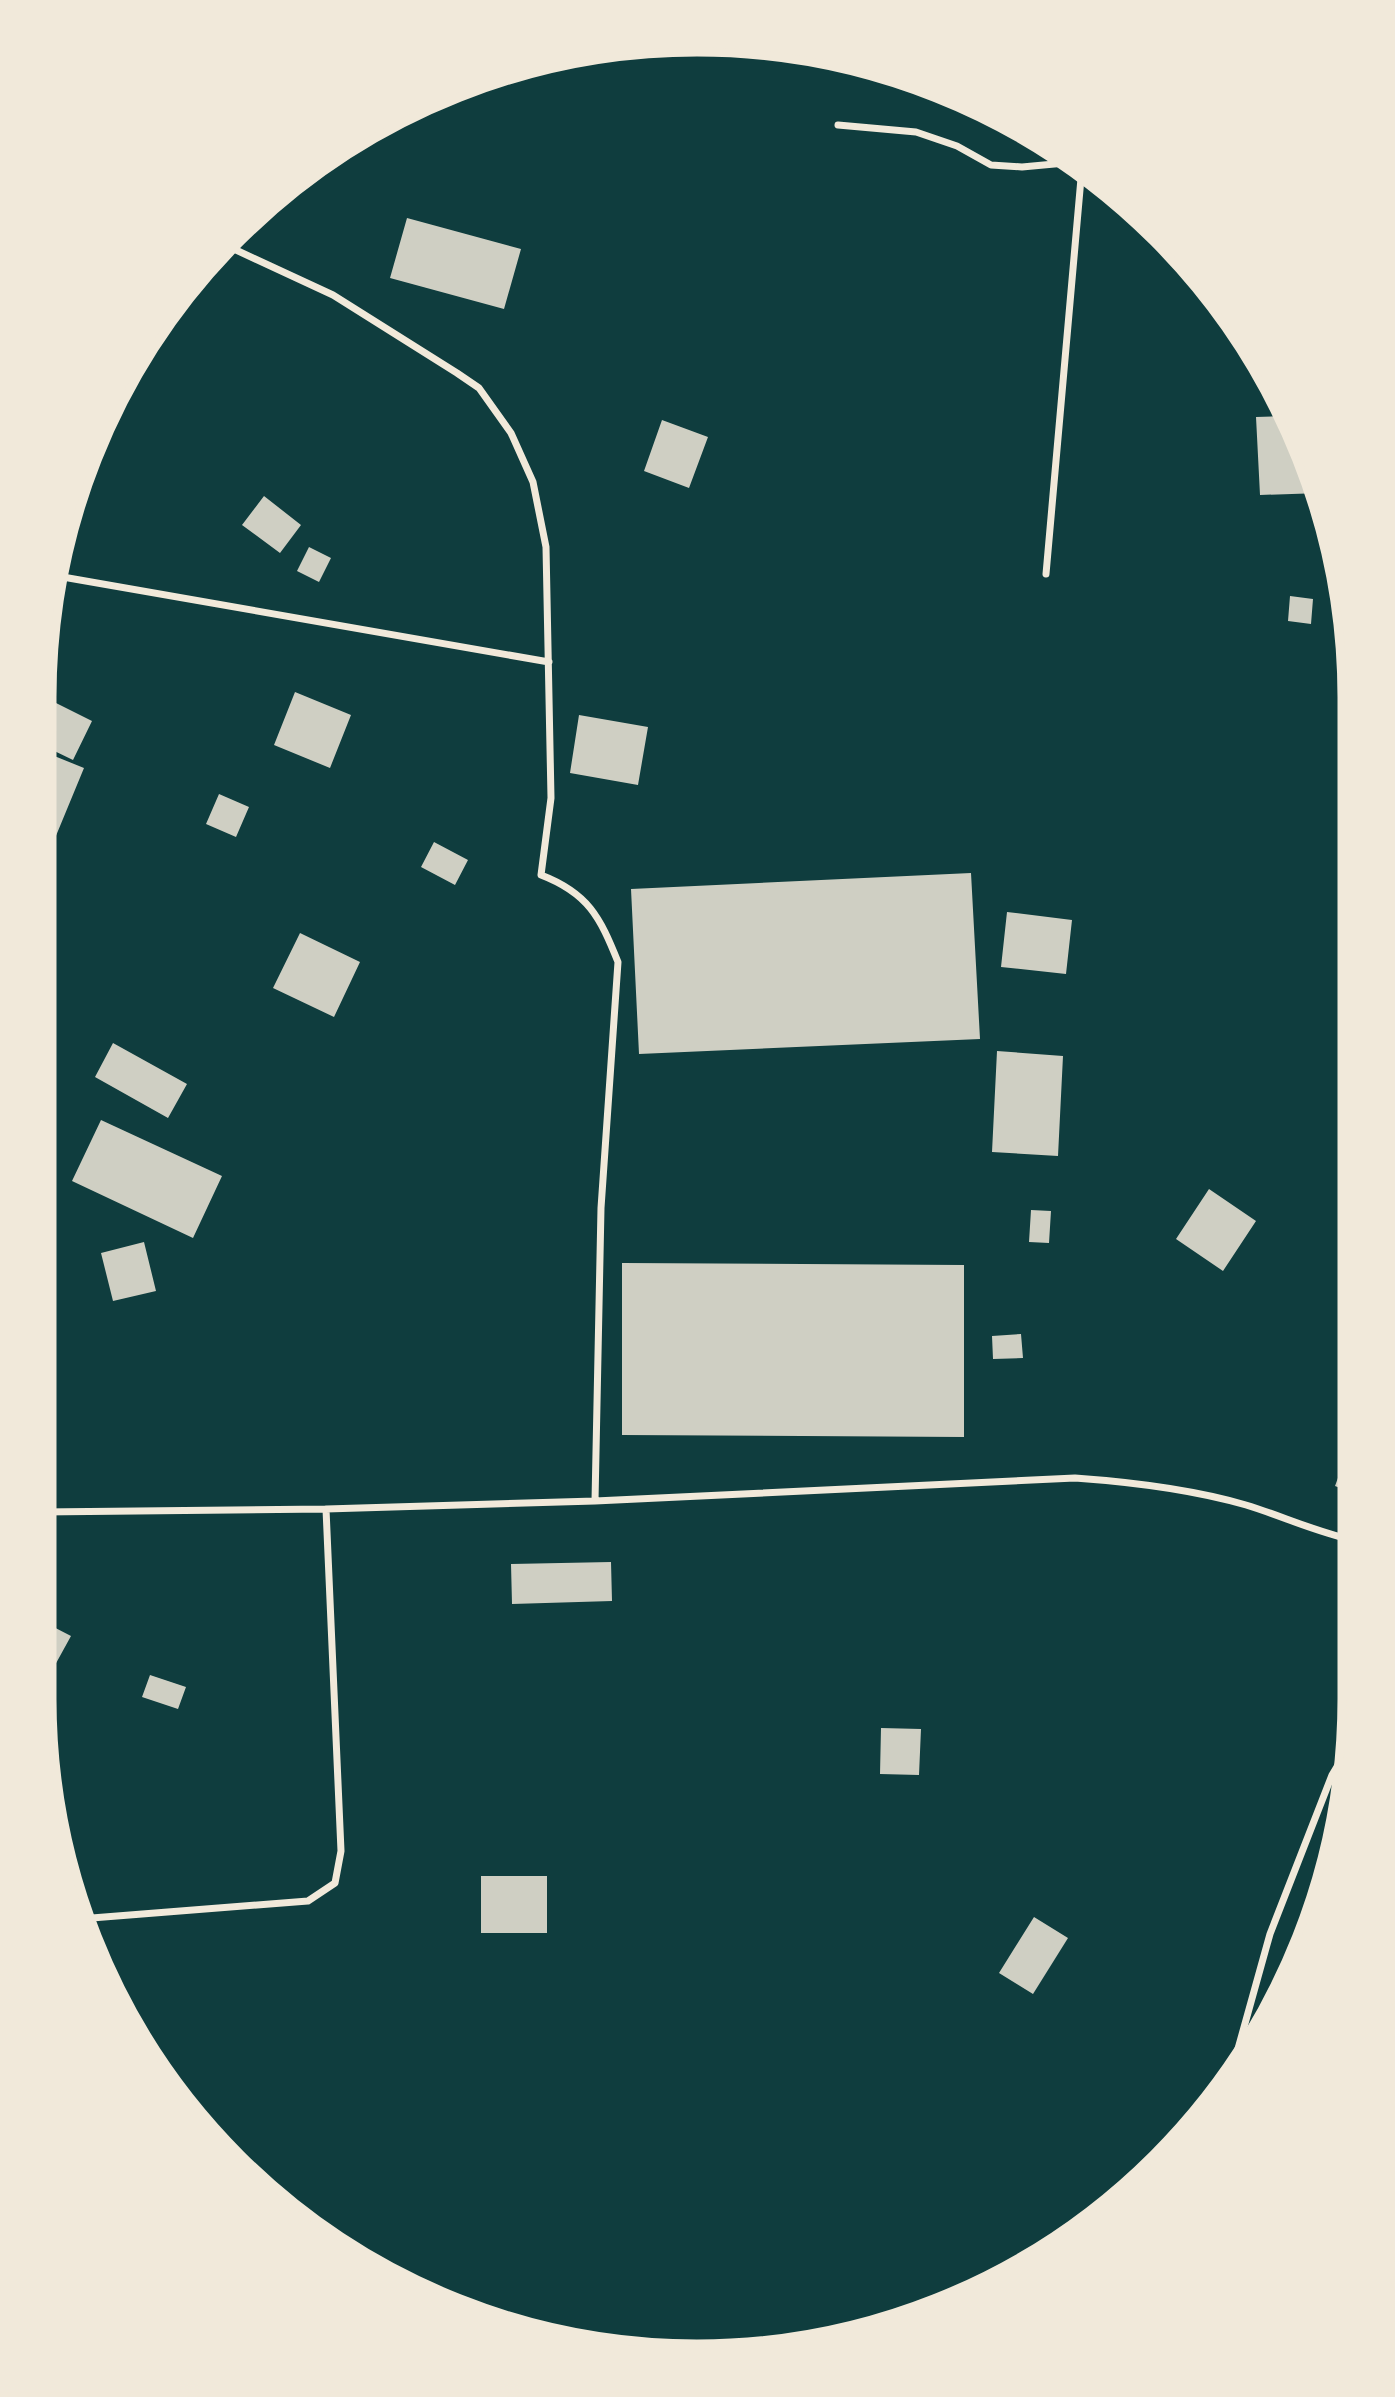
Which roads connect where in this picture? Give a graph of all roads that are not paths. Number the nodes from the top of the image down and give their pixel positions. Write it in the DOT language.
graph roads {
  1 [pos="838,125"];
  2 [pos="1059,164"];
  3 [pos="1081,179"];
  4 [pos="234,249"];
  5 [pos="1046,574"];
  6 [pos="64,577"];
  7 [pos="549,662"];
  8 [pos="595,1501"];
  9 [pos="326,1509"];
  10 [pos="52,1512"];
  11 [pos="1342,1538"];
  12 [pos="1339,1763"];
  13 [pos="91,1918"];
  14 [pos="1235,2056"];
  1 -- 2 [label="street"];
  3 -- 5 [label="street"];
  4 -- 7 [label="street"];
  6 -- 7 [label="street"];
  7 -- 8 [label="street"];
  8 -- 9 [label="street"];
  8 -- 11 [label="street"];
  9 -- 10 [label="street"];
  9 -- 13 [label="street"];
  12 -- 14 [label="street"];
}
